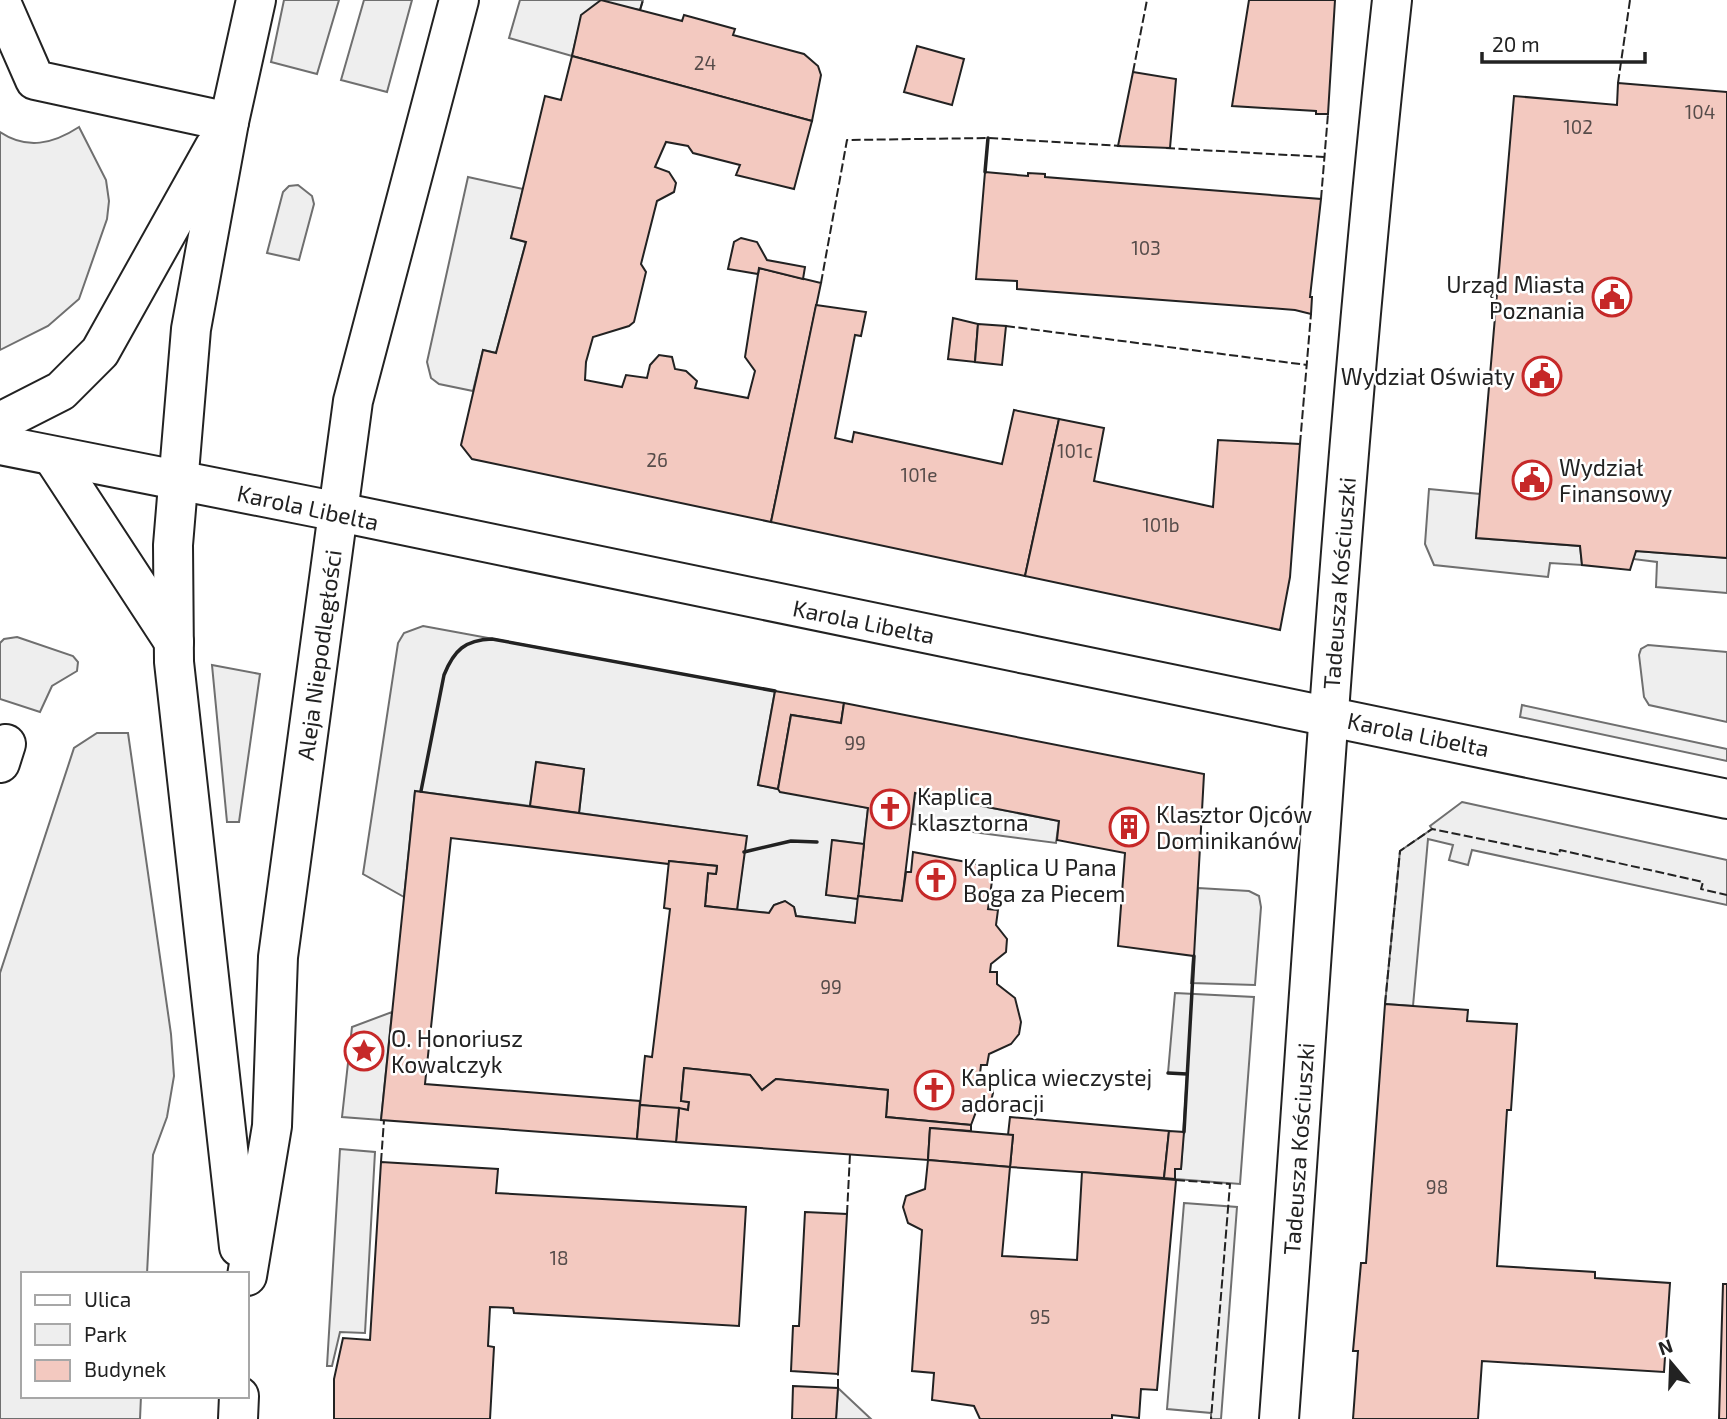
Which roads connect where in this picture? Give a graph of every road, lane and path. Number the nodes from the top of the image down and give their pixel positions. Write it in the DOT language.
graph roads {
  1 [pos="0,0"];
  2 [pos="256,0"];
  3 [pos="459,0"];
  4 [pos="1392,0"];
  5 [pos="229,122"];
  6 [pos="0,422"];
  7 [pos="0,444"];
  8 [pos="53,457"];
  9 [pos="176,480"];
  10 [pos="339,512"];
  11 [pos="174,642"];
  12 [pos="1330,715"];
  13 [pos="1727,799"];
  14 [pos="242,1272"];
  15 [pos="248,1272"];
  16 [pos="239,1398"];
  17 [pos="238,1419"];
  18 [pos="1279,1419"];
  1 -- 5 [label="street"];
  2 -- 5 [label="street"];
  3 -- 10 [label="street, Aleja Niepodległości"];
  4 -- 12 [label="street, Tadeusza Kościuszki"];
  5 -- 6 [label="street"];
  5 -- 9 [label="street"];
  7 -- 8 [label="street, Karola Libelta"];
  8 -- 9 [label="street, Karola Libelta"];
  8 -- 11 [label="street"];
  9 -- 10 [label="street, Karola Libelta"];
  9 -- 11 [label="street"];
  10 -- 12 [label="street, Karola Libelta"];
  10 -- 15 [label="street, Aleja Niepodległości"];
  11 -- 14 [label="street"];
  12 -- 13 [label="street, Karola Libelta"];
  12 -- 18 [label="street, Tadeusza Kościuszki"];
  16 -- 17 [label="street"];
}
